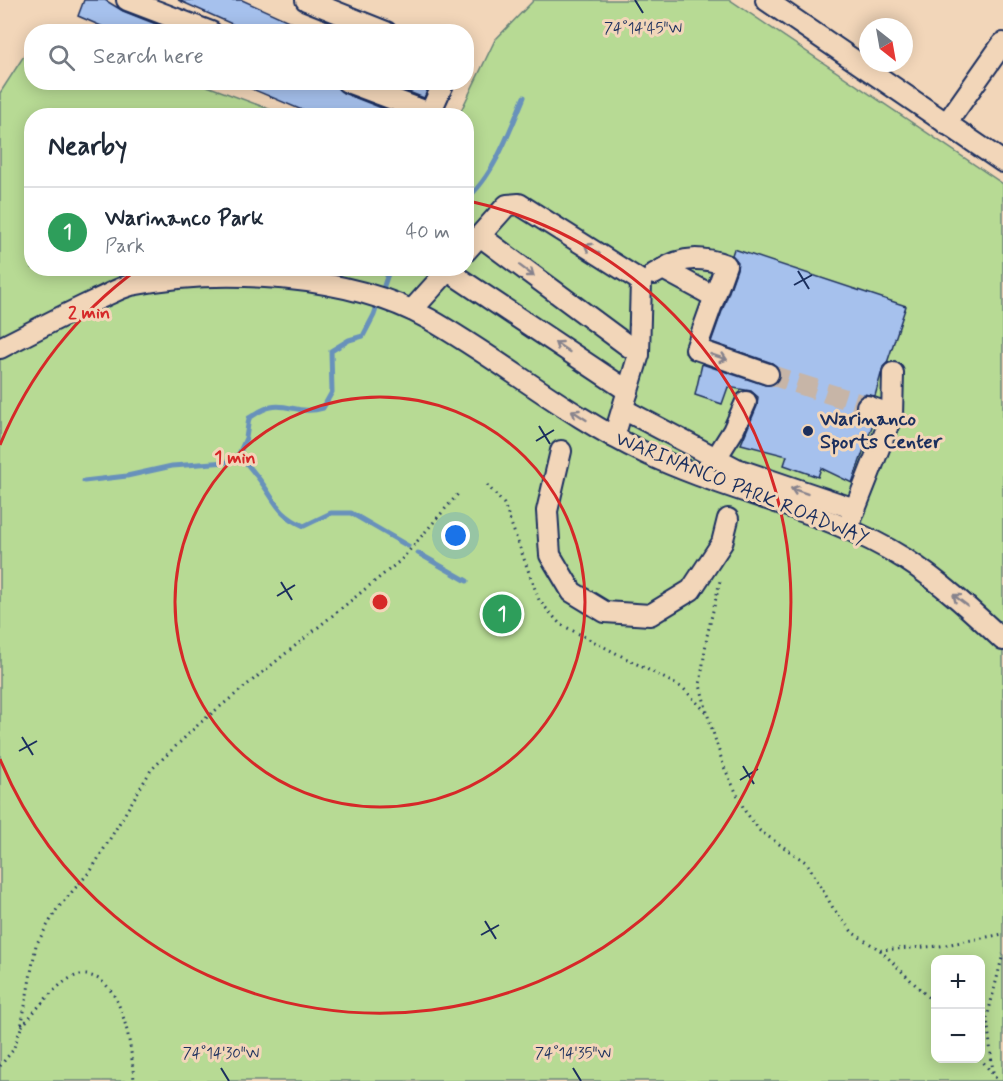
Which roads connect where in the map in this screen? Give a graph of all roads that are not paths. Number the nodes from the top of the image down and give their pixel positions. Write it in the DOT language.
graph roads {
  1 [pos="127,0"];
  2 [pos="306,0"];
  3 [pos="766,0"];
  4 [pos="190,24"];
  5 [pos="366,24"];
  6 [pos="1003,43"];
  7 [pos="368,90"];
  8 [pos="440,90"];
  9 [pos="417,108"];
  10 [pos="432,108"];
  11 [pos="946,124"];
  12 [pos="1003,162"];
  13 [pos="480,236"];
  14 [pos="474,242"];
  15 [pos="663,269"];
  16 [pos="206,276"];
  17 [pos="248,276"];
  18 [pos="442,276"];
  19 [pos="457,276"];
  20 [pos="641,280"];
  21 [pos="713,296"];
  22 [pos="406,308"];
  23 [pos="0,348"];
  24 [pos="639,354"];
  25 [pos="892,373"];
  26 [pos="768,374"];
  27 [pos="625,400"];
  28 [pos="746,402"];
  29 [pos="867,406"];
  30 [pos="892,415"];
  31 [pos="614,437"];
  32 [pos="561,451"];
  33 [pos="716,458"];
  34 [pos="855,510"];
  35 [pos="728,519"];
  36 [pos="847,530"];
  37 [pos="1002,638"];
  1 -- 4 [label="street"];
  2 -- 5 [label="street"];
  3 -- 11 [label="street"];
  6 -- 11 [label="street"];
  7 -- 9 [label="street"];
  8 -- 10 [label="street"];
  11 -- 12 [label="street"];
  13 -- 14 [label="street"];
  20 -- 13 [label="street, one-way"];
  13 -- 24 [label="street, one-way"];
  15 -- 20 [label="street"];
  15 -- 21 [label="street"];
  15 -- 21 [label="street"];
  16 -- 23 [label="street, WARINANCO PARK ROADWAY"];
  17 -- 22 [label="street, WARINANCO PARK ROADWAY"];
  18 -- 22 [label="street"];
  27 -- 19 [label="street, one-way"];
  20 -- 24 [label="street"];
  21 -- 26 [label="street, one-way"];
  31 -- 22 [label="street, WARINANCO PARK ROADWAY, one-way"];
  24 -- 27 [label="street"];
  25 -- 30 [label="street"];
  27 -- 31 [label="street"];
  27 -- 33 [label="street"];
  28 -- 33 [label="street"];
  29 -- 30 [label="street"];
  30 -- 34 [label="street"];
  31 -- 36 [label="street, WARINANCO PARK ROADWAY"];
  32 -- 35 [label="street"];
  34 -- 33 [label="street, one-way"];
  34 -- 36 [label="street"];
  37 -- 36 [label="street, WARINANCO PARK ROADWAY, one-way"];
}
